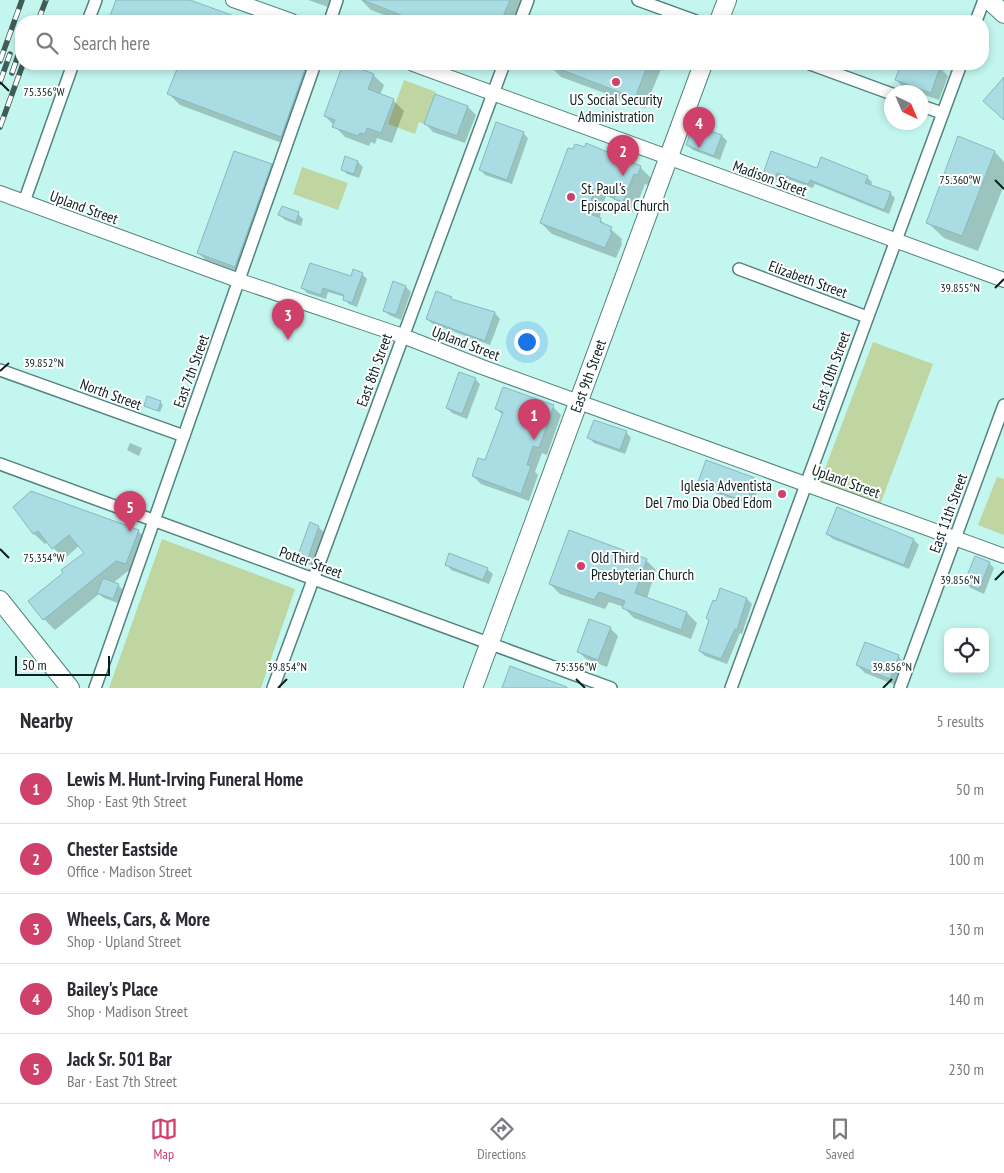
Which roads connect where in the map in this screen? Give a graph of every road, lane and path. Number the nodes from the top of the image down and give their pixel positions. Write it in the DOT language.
graph roads {
  1 [pos="96,0"];
  2 [pos="233,0"];
  3 [pos="337,0"];
  4 [pos="528,0"];
  5 [pos="638,0"];
  6 [pos="727,0"];
  7 [pos="984,0"];
  8 [pos="989,0"];
  9 [pos="1004,14"];
  10 [pos="90,15"];
  11 [pos="275,15"];
  12 [pos="332,15"];
  13 [pos="522,15"];
  14 [pos="679,15"];
  15 [pos="721,15"];
  16 [pos="978,15"];
  17 [pos="71,70"];
  18 [pos="313,70"];
  19 [pos="430,70"];
  20 [pos="502,70"];
  21 [pos="702,70"];
  22 [pos="826,70"];
  23 [pos="959,70"];
  24 [pos="884,91"];
  25 [pos="494,92"];
  26 [pos="929,108"];
  27 [pos="942,113"];
  28 [pos="669,157"];
  29 [pos="0,194"];
  30 [pos="24,202"];
  31 [pos="896,240"];
  32 [pos="739,269"];
  33 [pos="240,280"];
  34 [pos="1004,280"];
  35 [pos="867,317"];
  36 [pos="403,336"];
  37 [pos="0,370"];
  38 [pos="579,402"];
  39 [pos="1004,405"];
  40 [pos="184,436"];
  41 [pos="0,464"];
  42 [pos="806,483"];
  43 [pos="154,521"];
  44 [pos="955,538"];
  45 [pos="1004,556"];
  46 [pos="312,579"];
  47 [pos="0,600"];
  48 [pos="489,643"];
  49 [pos="70,688"];
  50 [pos="95,688"];
  51 [pos="273,688"];
  52 [pos="473,688"];
  53 [pos="611,688"];
  54 [pos="731,688"];
  55 [pos="900,688"];
  1 -- 10 [label="street"];
  2 -- 11 [label="street"];
  3 -- 12 [label="street"];
  4 -- 13 [label="street"];
  5 -- 14 [label="street"];
  6 -- 15 [label="main road"];
  7 -- 16 [label="street"];
  8 -- 9 [label="main road"];
  17 -- 30 [label="street"];
  18 -- 33 [label="street, East 7th Street"];
  19 -- 25 [label="street, Madison Street"];
  20 -- 25 [label="street, East 8th Street"];
  21 -- 28 [label="main road, East 9th Street"];
  22 -- 24 [label="street"];
  23 -- 27 [label="street, East 10th Street"];
  25 -- 28 [label="street, Madison Street"];
  25 -- 36 [label="street, East 8th Street"];
  26 -- 27 [label="street"];
  27 -- 31 [label="street, East 10th Street"];
  28 -- 31 [label="street, Madison Street"];
  28 -- 38 [label="main road, East 9th Street"];
  29 -- 30 [label="street, Upland Street"];
  30 -- 33 [label="street, Upland Street"];
  31 -- 34 [label="street, Madison Street"];
  31 -- 35 [label="street, East 10th Street"];
  32 -- 35 [label="street, Elizabeth Street"];
  33 -- 36 [label="street, Upland Street"];
  33 -- 40 [label="street, East 7th Street"];
  35 -- 42 [label="street, East 10th Street"];
  36 -- 38 [label="street, Upland Street"];
  36 -- 46 [label="street, East 8th Street"];
  37 -- 40 [label="street, North Street"];
  38 -- 42 [label="street, Upland Street"];
  38 -- 48 [label="main road, East 9th Street"];
  39 -- 44 [label="street, East 11th Street"];
  40 -- 43 [label="street, East 7th Street"];
  41 -- 43 [label="street, Potter Street"];
  42 -- 44 [label="street, Upland Street"];
  42 -- 54 [label="street, East 10th Street"];
  43 -- 46 [label="street, Potter Street"];
  43 -- 50 [label="street, East 7th Street"];
  44 -- 45 [label="street, Upland Street"];
  44 -- 55 [label="street, East 11th Street"];
  46 -- 48 [label="street, Potter Street"];
  46 -- 51 [label="street, East 8th Street"];
  47 -- 49 [label="main road"];
  48 -- 52 [label="main road, East 9th Street"];
  48 -- 53 [label="street, Potter Street"];
}
